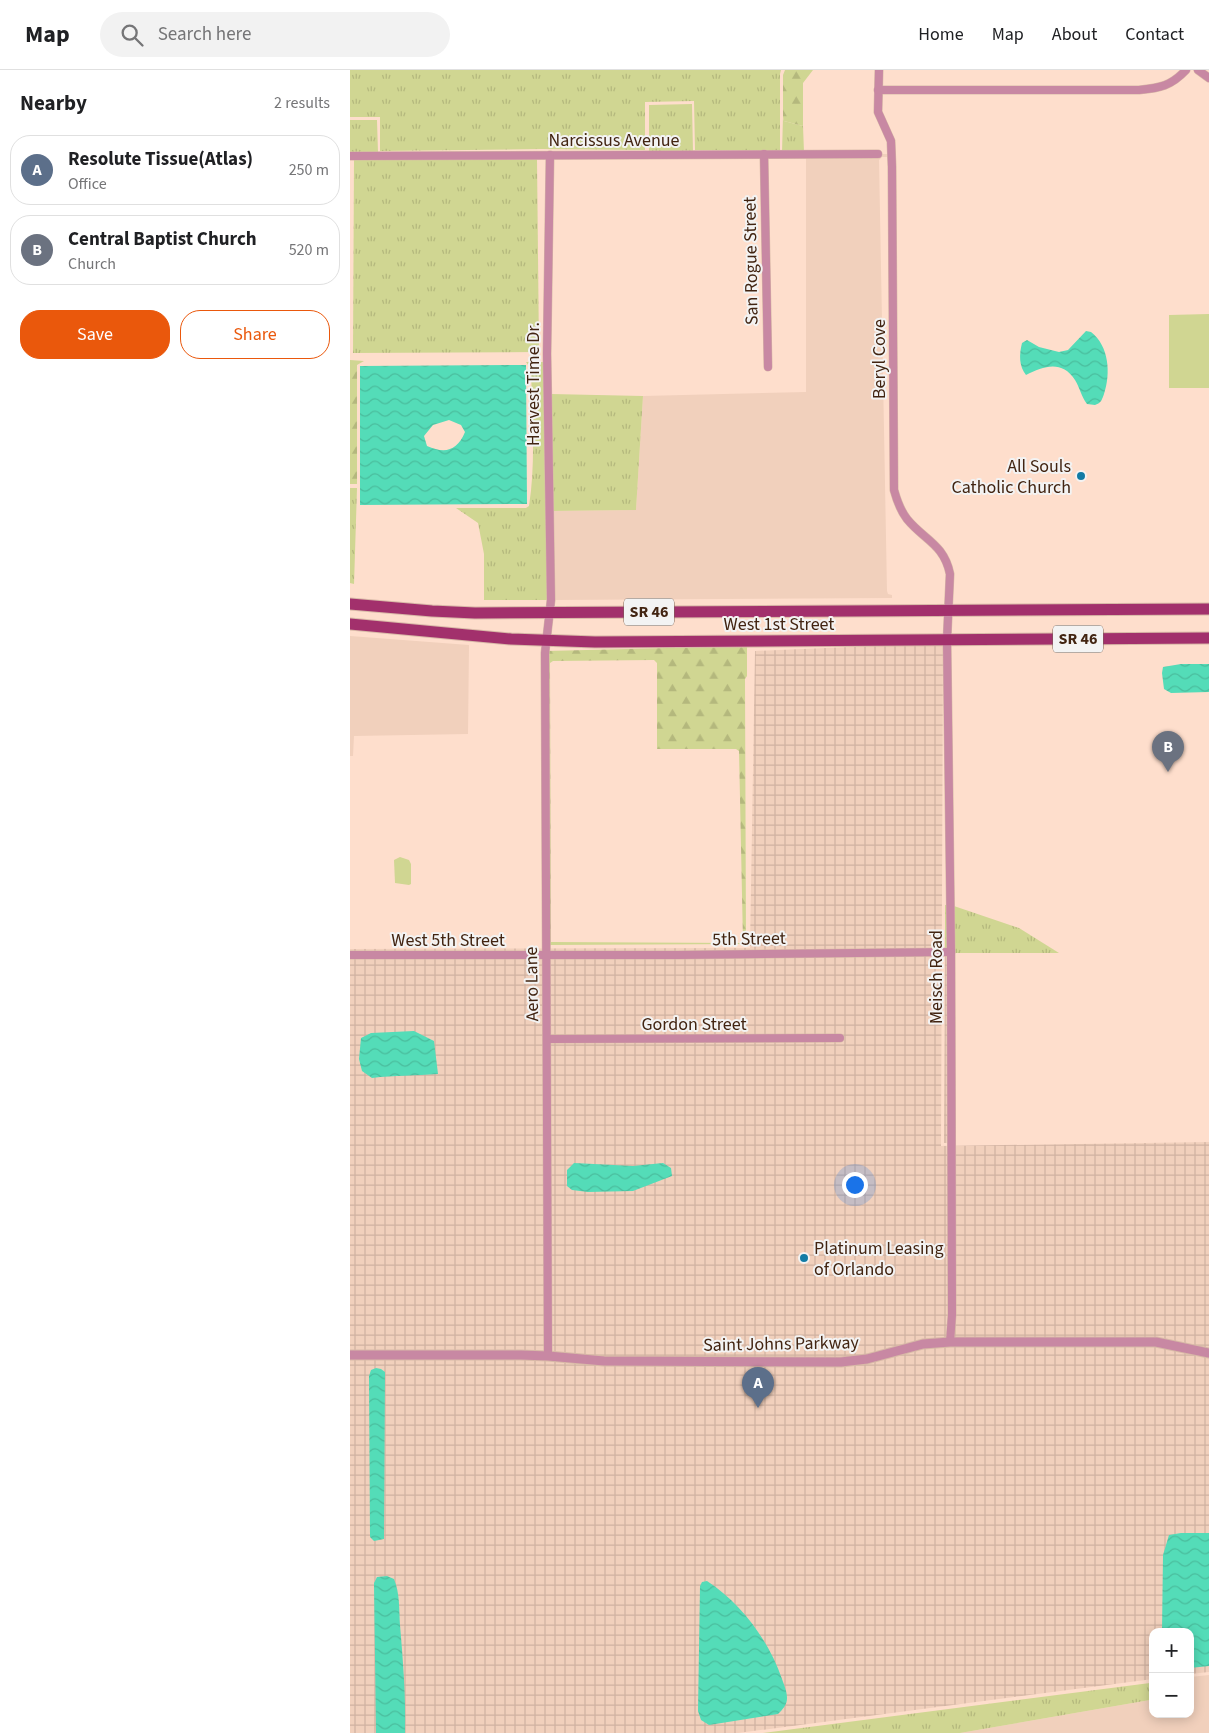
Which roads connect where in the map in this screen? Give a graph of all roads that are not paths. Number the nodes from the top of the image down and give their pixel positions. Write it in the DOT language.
graph roads {
  1 [pos="879,70"];
  2 [pos="1186,70"];
  3 [pos="1198,70"];
  4 [pos="1209,78"];
  5 [pos="878,90"];
  6 [pos="764,154"];
  7 [pos="878,154"];
  8 [pos="550,155"];
  9 [pos="350,156"];
  10 [pos="768,368"];
  11 [pos="350,604"];
  12 [pos="1209,609"];
  13 [pos="949,611"];
  14 [pos="550,613"];
  15 [pos="350,624"];
  16 [pos="1209,638"];
  17 [pos="547,640"];
  18 [pos="947,640"];
  19 [pos="951,952"];
  20 [pos="547,954"];
  21 [pos="350,956"];
  22 [pos="840,1038"];
  23 [pos="548,1039"];
  24 [pos="950,1342"];
  25 [pos="1209,1353"];
  26 [pos="350,1355"];
  27 [pos="548,1356"];
  1 -- 5 [label="street, Beryl Cove"];
  2 -- 5 [label="street"];
  3 -- 4 [label="street"];
  5 -- 13 [label="street, Beryl Cove"];
  6 -- 7 [label="street, Narcissus Avenue"];
  6 -- 8 [label="street, Narcissus Avenue"];
  6 -- 10 [label="street, San Rogue Street"];
  8 -- 9 [label="street, Narcissus Avenue"];
  8 -- 14 [label="street, Harvest Time Dr."];
  11 -- 14 [label="main road, West 1st Street / SR 46"];
  12 -- 13 [label="main road, West 1st Street / SR 46"];
  13 -- 14 [label="main road, West 1st Street / SR 46"];
  13 -- 18 [label="street, Meisch Road"];
  14 -- 17 [label="street, Aero Lane"];
  15 -- 17 [label="main road, West 1st Street / SR 46"];
  16 -- 18 [label="main road, West 1st Street / SR 46"];
  17 -- 18 [label="main road, West 1st Street / SR 46"];
  17 -- 20 [label="street, Aero Lane"];
  18 -- 19 [label="street, Meisch Road"];
  19 -- 20 [label="street, 5th Street"];
  19 -- 24 [label="street, Meisch Road"];
  20 -- 21 [label="street, West 5th Street"];
  20 -- 23 [label="street, Aero Lane"];
  22 -- 23 [label="street, Gordon Street"];
  23 -- 27 [label="street, Aero Lane"];
  24 -- 25 [label="street, Saint Johns Parkway"];
  24 -- 27 [label="street, Saint Johns Parkway"];
  26 -- 27 [label="street, Saint Johns Parkway"];
}
